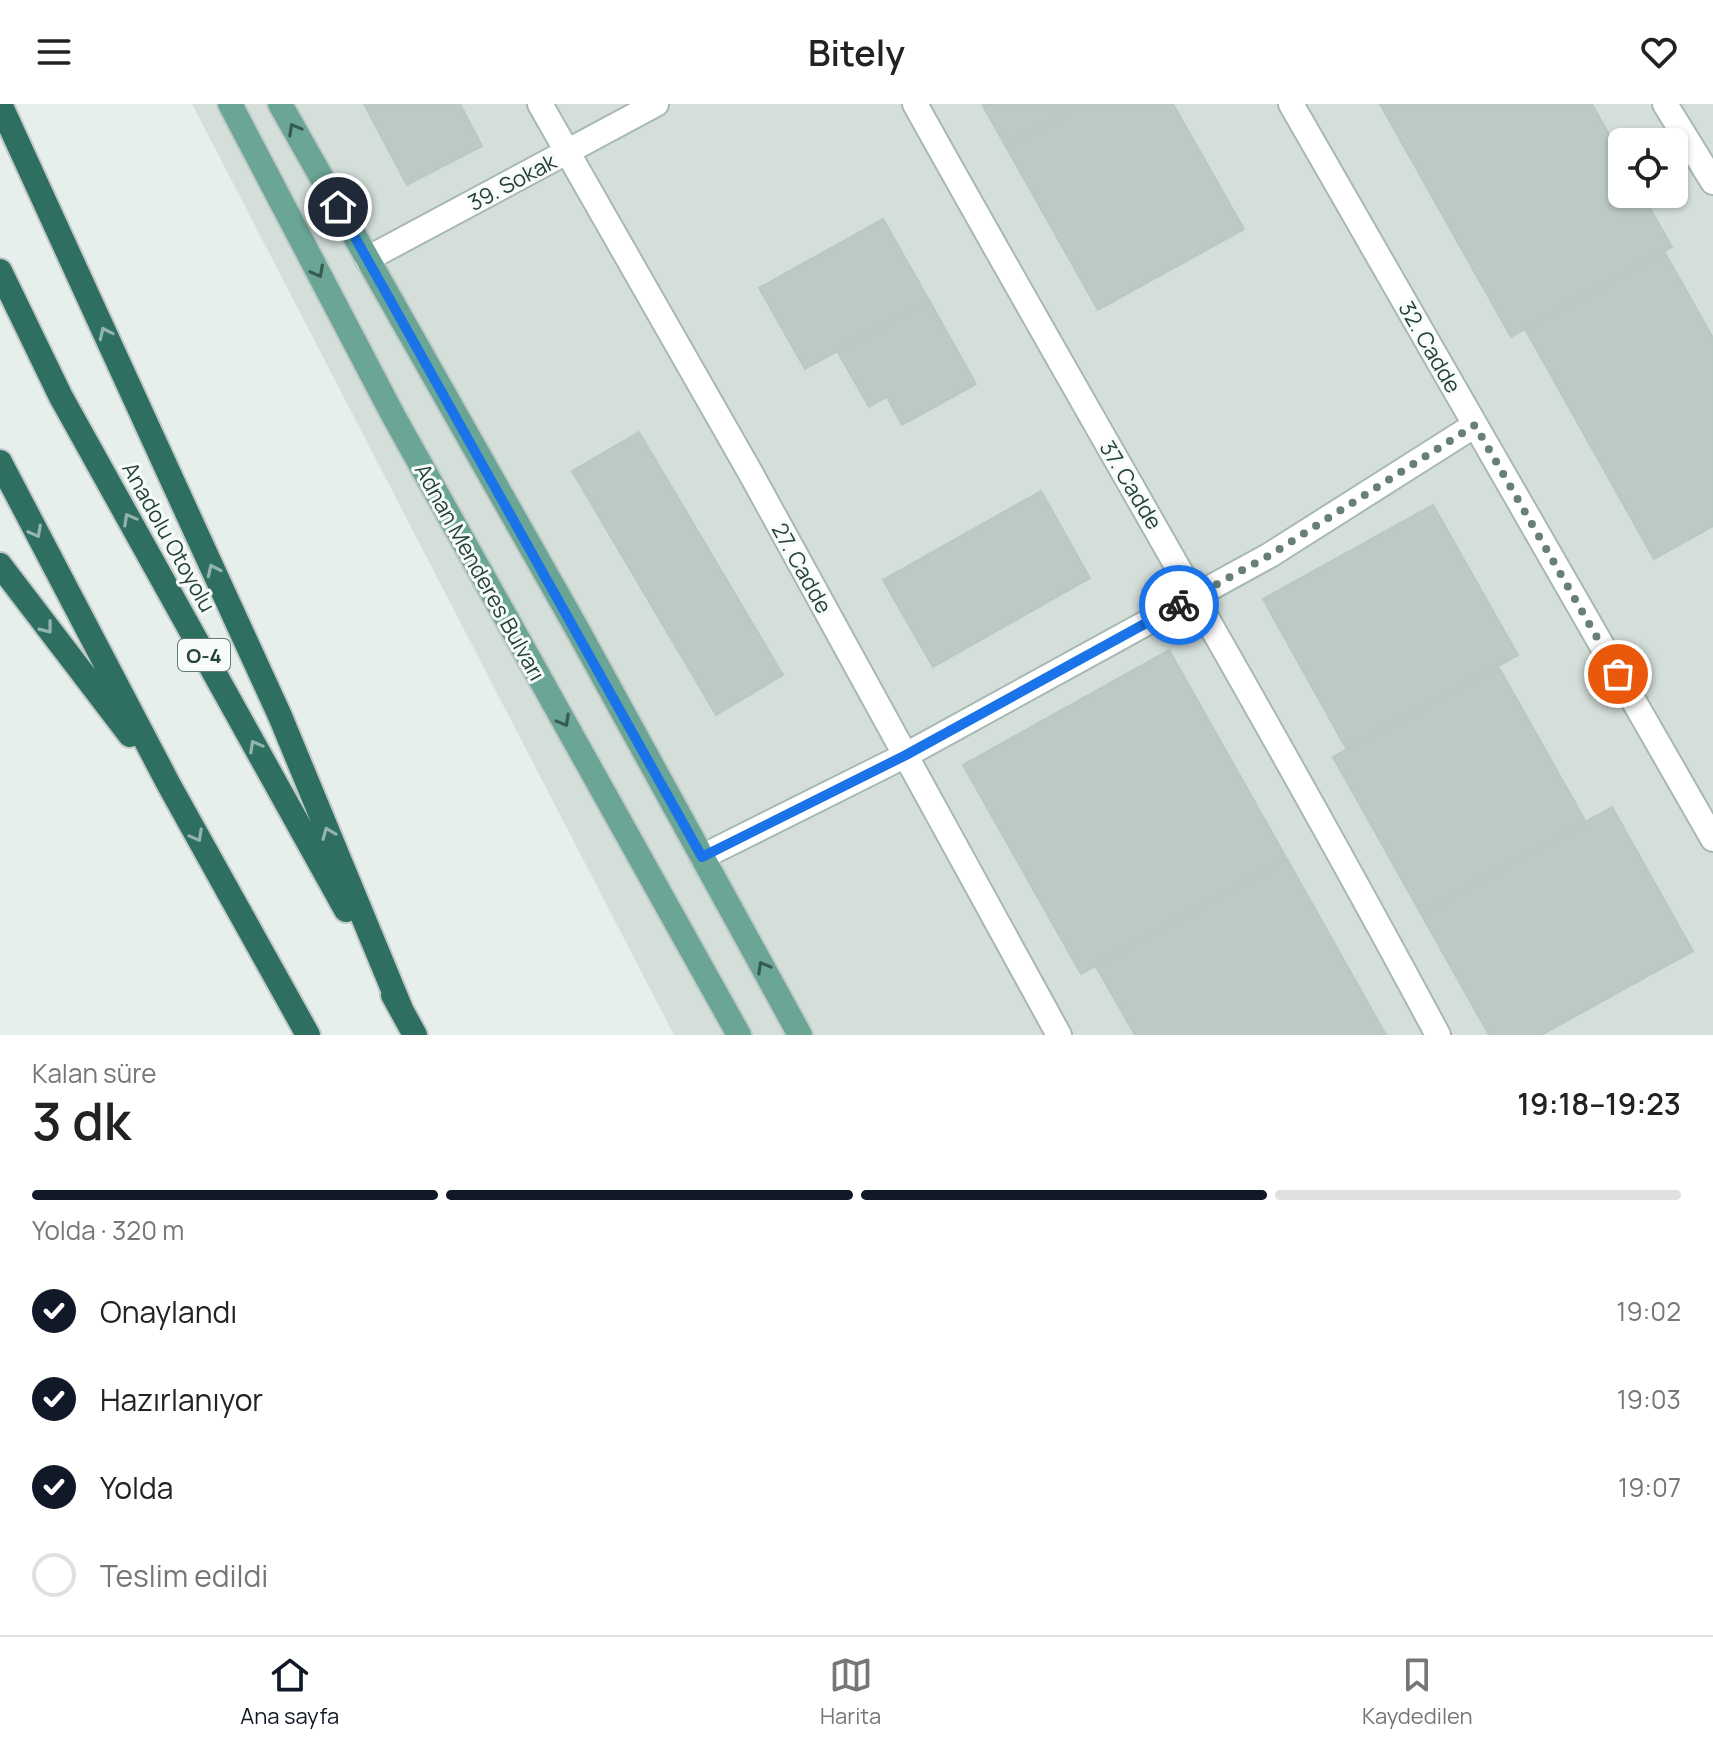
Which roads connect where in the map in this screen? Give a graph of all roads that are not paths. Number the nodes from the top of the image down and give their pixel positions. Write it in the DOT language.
graph roads {
  1 [pos="0,104"];
  2 [pos="230,104"];
  3 [pos="280,104"];
  4 [pos="540,104"];
  5 [pos="656,104"];
  6 [pos="915,104"];
  7 [pos="1291,104"];
  8 [pos="1665,104"];
  9 [pos="567,152"];
  10 [pos="1713,182"];
  11 [pos="367,259"];
  12 [pos="0,271"];
  13 [pos="1475,425"];
  14 [pos="0,462"];
  15 [pos="0,565"];
  16 [pos="1196,595"];
  17 [pos="906,755"];
  18 [pos="169,785"];
  19 [pos="1713,839"];
  20 [pos="702,857"];
  21 [pos="401,1009"];
  22 [pos="308,1035"];
  23 [pos="415,1035"];
  24 [pos="739,1035"];
  25 [pos="800,1035"];
  26 [pos="1059,1035"];
  27 [pos="1438,1035"];
  21 -- 1 [label="highway, one-way"];
  2 -- 24 [label="main road, Adnan Menderes Bulvarı, one-way"];
  11 -- 3 [label="main road, one-way"];
  4 -- 9 [label="street, 27. Cadde"];
  5 -- 9 [label="street, 39. Sokak"];
  6 -- 16 [label="street, 37. Cadde"];
  7 -- 13 [label="street, 32. Cadde"];
  8 -- 10 [label="street"];
  9 -- 11 [label="street, 39. Sokak"];
  9 -- 17 [label="street, 27. Cadde"];
  11 -- 20 [label="main road"];
  21 -- 12 [label="highway, Anadolu Otoyolu / O-4, one-way"];
  13 -- 16 [label="street"];
  13 -- 19 [label="street, 32. Cadde"];
  14 -- 18 [label="highway, one-way"];
  15 -- 18 [label="highway, one-way"];
  16 -- 17 [label="street"];
  16 -- 27 [label="street, 37. Cadde"];
  17 -- 20 [label="street"];
  17 -- 26 [label="street, 27. Cadde"];
  18 -- 22 [label="highway, one-way"];
  25 -- 20 [label="main road, one-way"];
  21 -- 23 [label="highway, Anadolu Otoyolu / O-4"];
}
